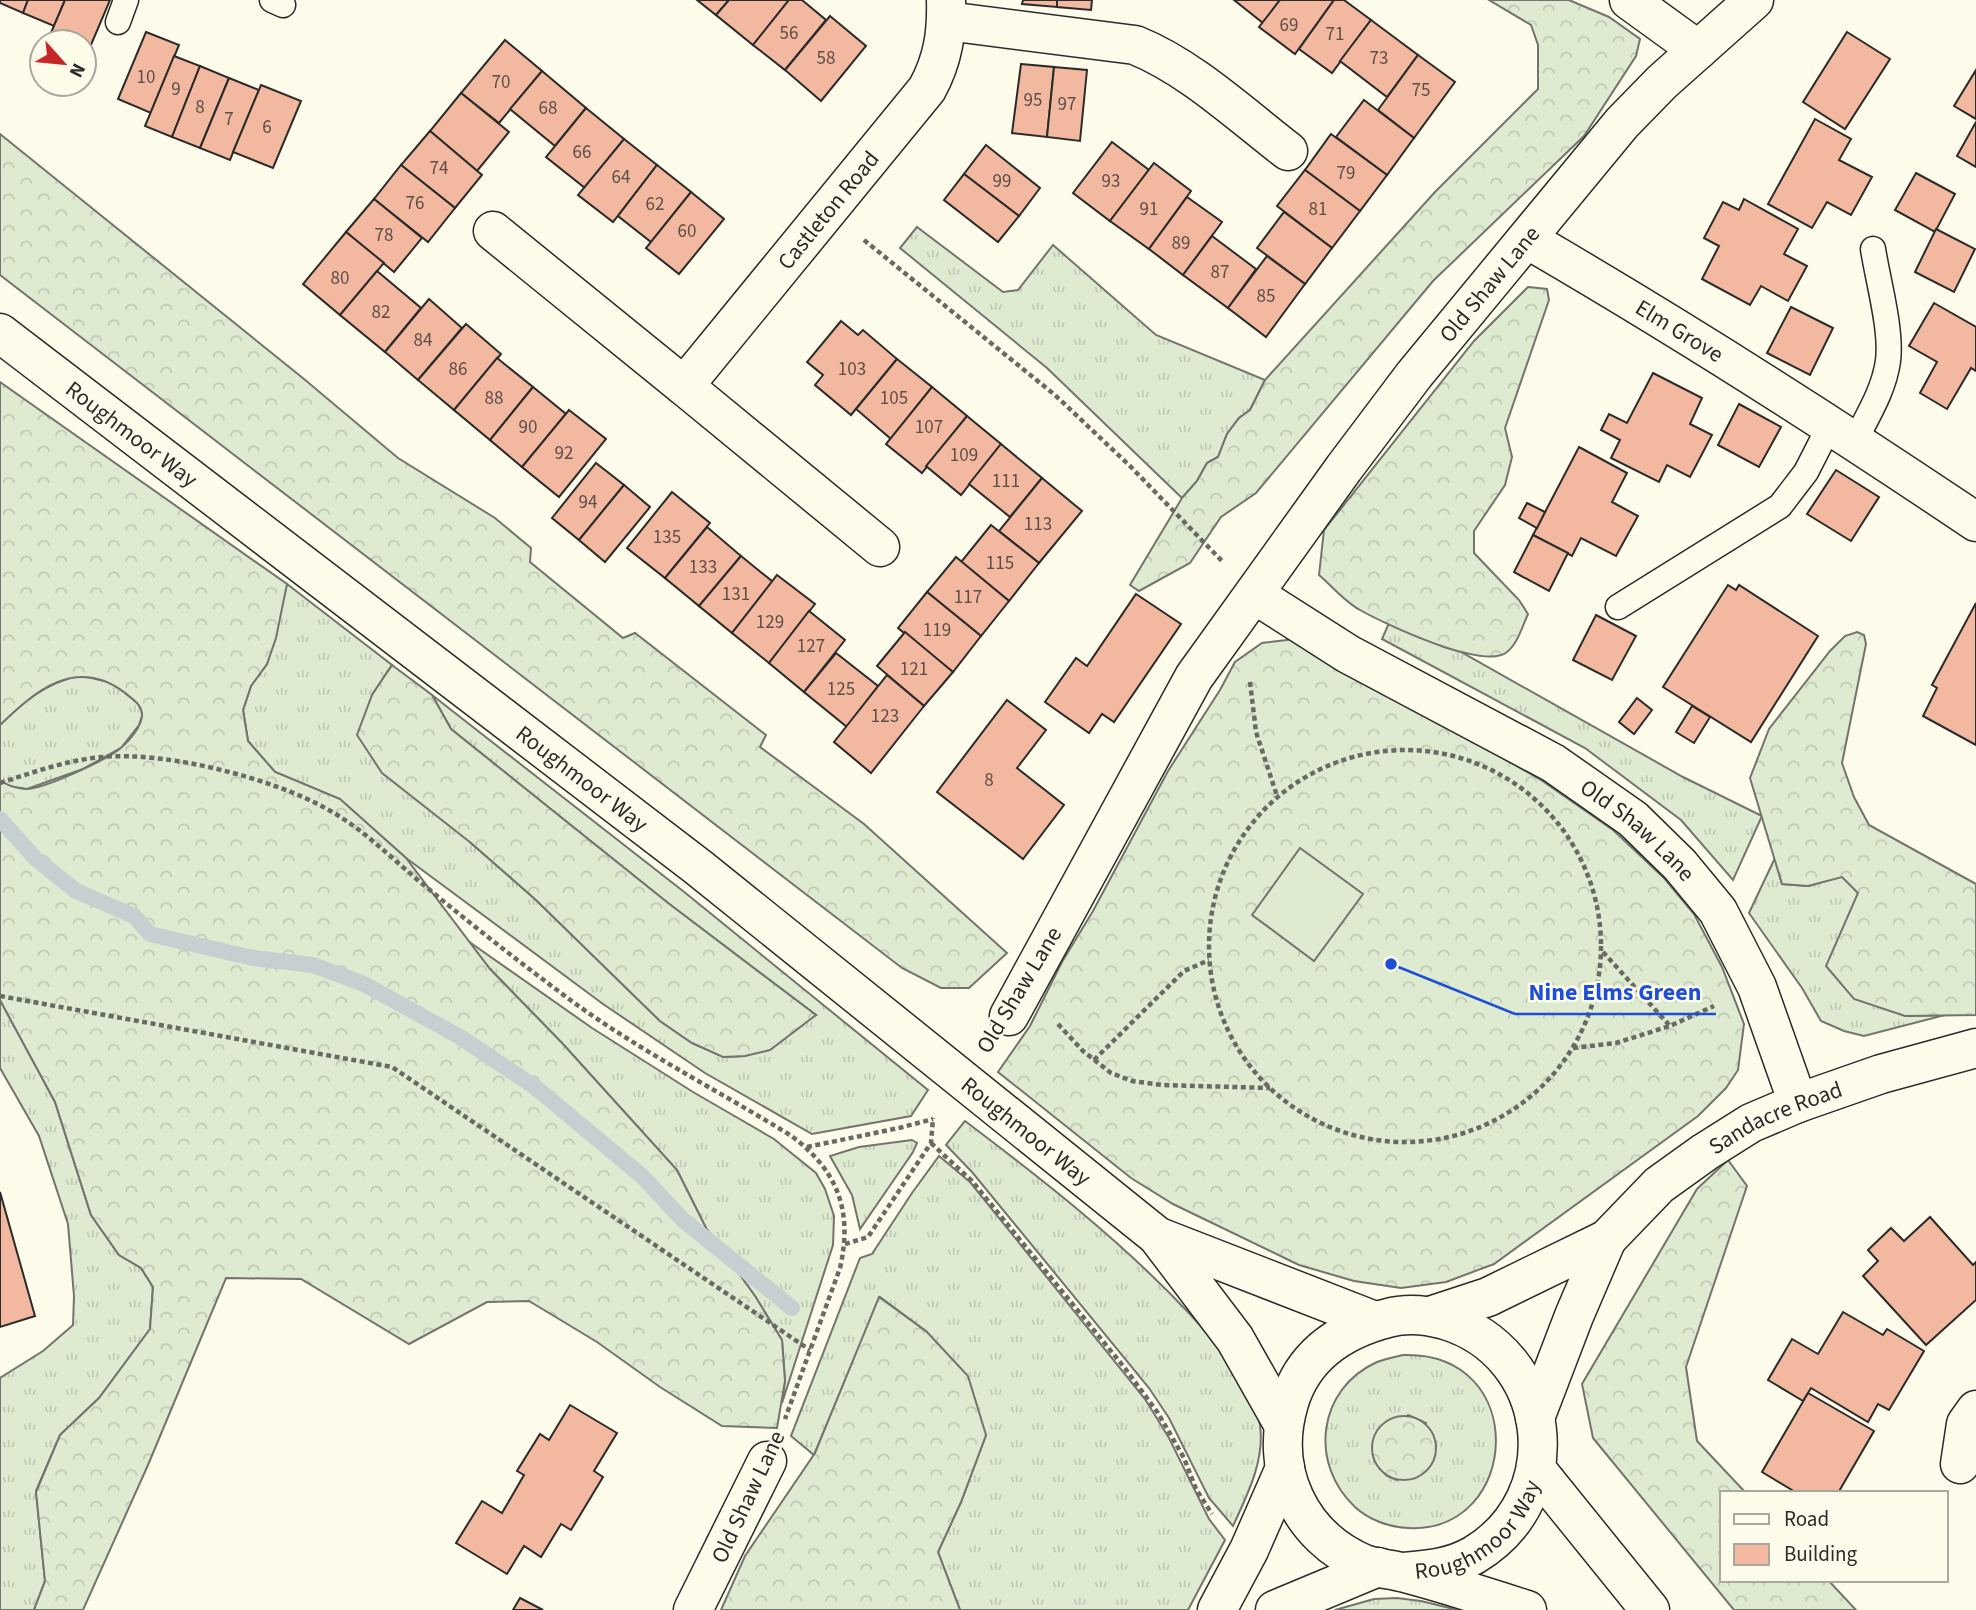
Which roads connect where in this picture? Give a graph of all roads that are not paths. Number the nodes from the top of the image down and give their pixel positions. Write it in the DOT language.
graph roads {
  1 [pos="1629,0"];
  2 [pos="1754,0"];
  3 [pos="946,11"];
  4 [pos="1698,50"];
  5 [pos="1288,151"];
  6 [pos="493,231"];
  7 [pos="1527,239"];
  8 [pos="1873,248"];
  9 [pos="0,333"];
  10 [pos="684,386"];
  11 [pos="1843,433"];
  12 [pos="1976,522"];
  13 [pos="880,547"];
  14 [pos="1254,594"];
  15 [pos="1618,607"];
  16 [pos="1016,1003"];
  17 [pos="1976,1048"];
  18 [pos="1798,1103"];
  19 [pos="1157,1236"];
  20 [pos="1607,1239"];
  21 [pos="1430,1316"];
  22 [pos="1375,1321"];
  23 [pos="1976,1409"];
  24 [pos="1535,1418"];
  25 [pos="1283,1424"];
  26 [pos="767,1461"];
  27 [pos="1960,1464"];
  28 [pos="1285,1468"];
  29 [pos="1536,1469"];
  30 [pos="1390,1570"];
  31 [pos="693,1610"];
  32 [pos="1217,1610"];
  33 [pos="1275,1610"];
  34 [pos="1527,1610"];
  35 [pos="1650,1610"];
  1 -- 4 [label="street"];
  2 -- 4 [label="street, Old Shaw Lane"];
  3 -- 5 [label="street, Castleton Road"];
  3 -- 10 [label="street, Castleton Road"];
  4 -- 7 [label="street, Old Shaw Lane"];
  6 -- 10 [label="street"];
  7 -- 11 [label="street, Elm Grove"];
  7 -- 14 [label="street, Old Shaw Lane"];
  8 -- 11 [label="lane"];
  9 -- 19 [label="street, Roughmoor Way"];
  10 -- 13 [label="street"];
  11 -- 12 [label="street, Elm Grove"];
  11 -- 15 [label="lane"];
  14 -- 16 [label="street, Old Shaw Lane"];
  14 -- 18 [label="street, Old Shaw Lane"];
  17 -- 18 [label="street, Sandacre Road"];
  18 -- 20 [label="street, Sandacre Road"];
  19 -- 22 [label="street, Roughmoor Way"];
  19 -- 25 [label="street, Roughmoor Way"];
  20 -- 21 [label="street, Sandacre Road"];
  20 -- 24 [label="street, Sandacre Road"];
  21 -- 22 [label="street, Roughmoor Way"];
  21 -- 24 [label="street, Roughmoor Way"];
  22 -- 25 [label="street, Roughmoor Way"];
  23 -- 27 [label="street"];
  24 -- 29 [label="street, Roughmoor Way"];
  25 -- 28 [label="street, Roughmoor Way"];
  26 -- 31 [label="street, Old Shaw Lane"];
  28 -- 30 [label="street, Roughmoor Way"];
  28 -- 32 [label="street"];
  29 -- 30 [label="street, Roughmoor Way"];
  29 -- 35 [label="street, Roughmoor Way"];
  30 -- 33 [label="street"];
  30 -- 34 [label="street, Roughmoor Way"];
}
